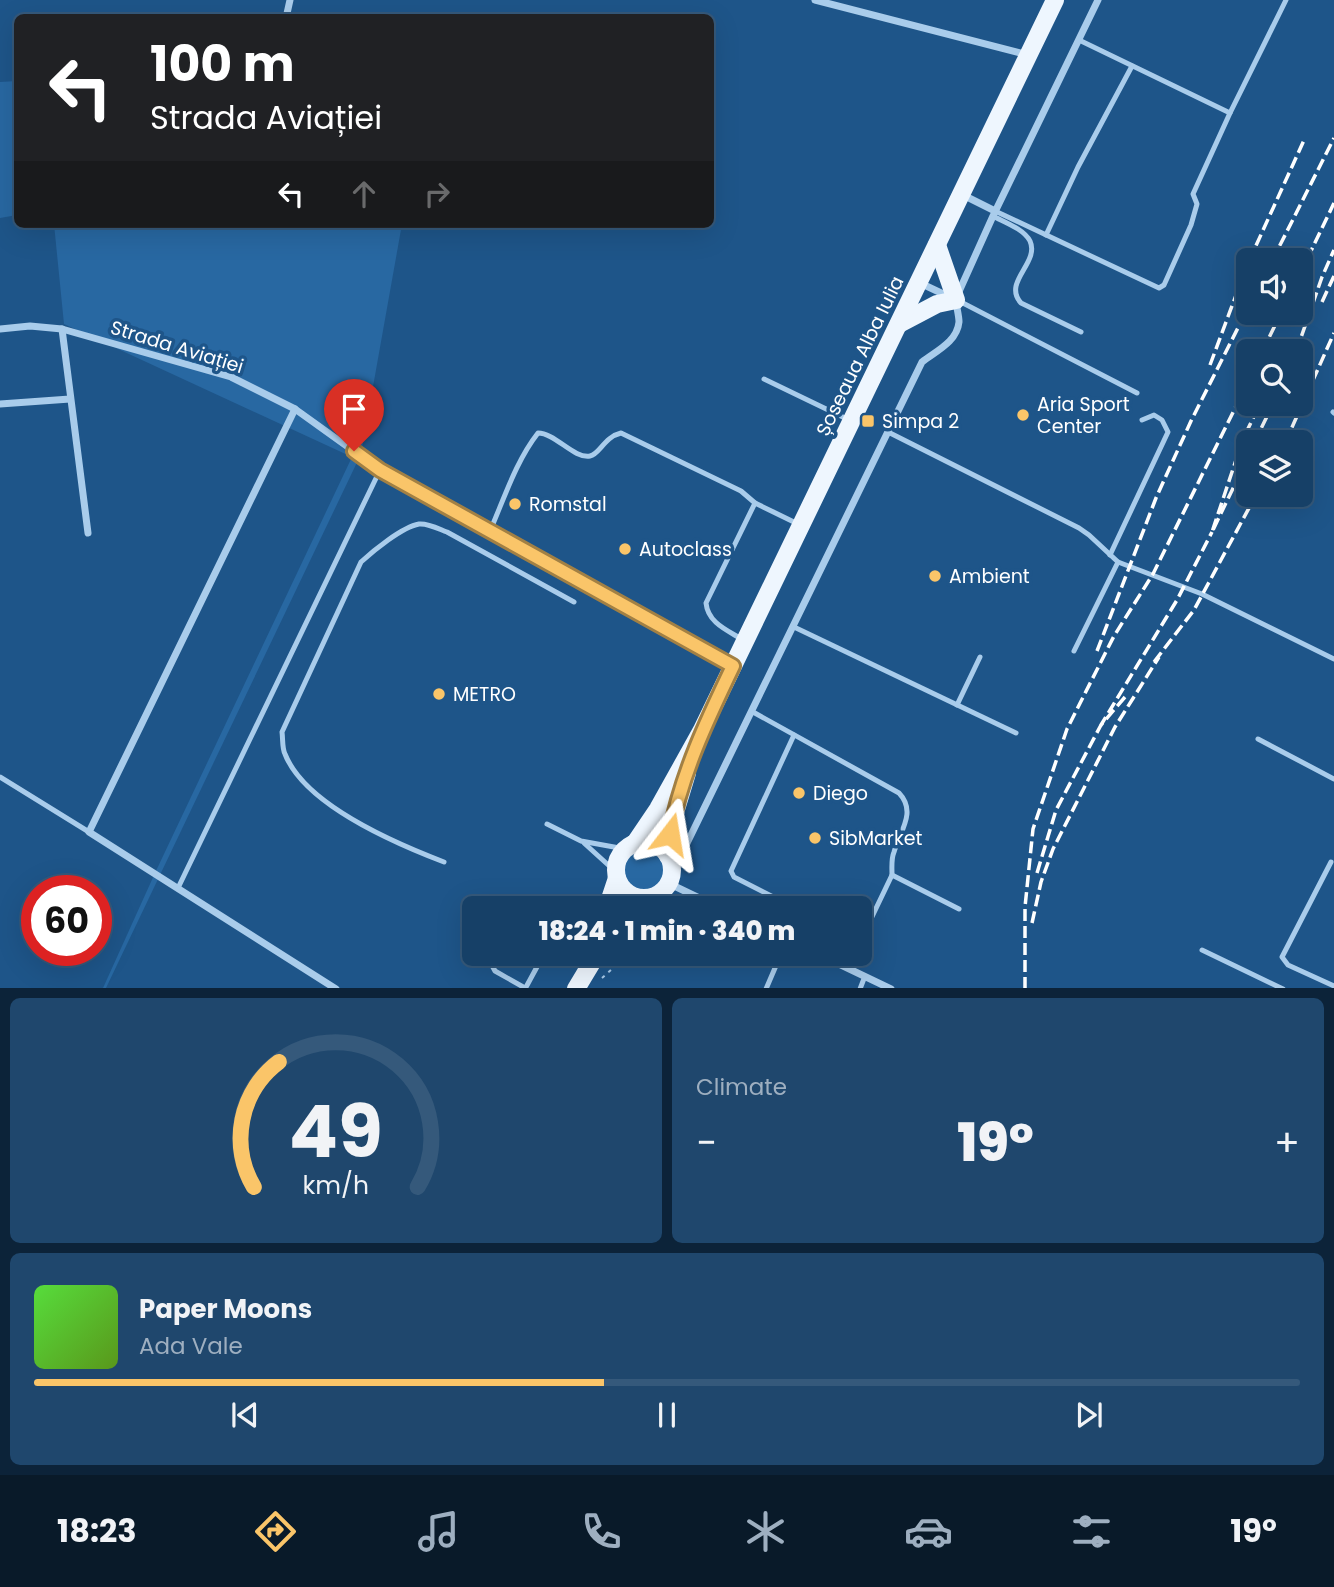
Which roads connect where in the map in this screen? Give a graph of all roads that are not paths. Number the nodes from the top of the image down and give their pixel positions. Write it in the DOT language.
graph roads {
  1 [pos="815,0"];
  2 [pos="1055,0"];
  3 [pos="1098,0"];
  4 [pos="1286,0"];
  5 [pos="1079,40"];
  6 [pos="1028,55"];
  7 [pos="1132,66"];
  8 [pos="1230,113"];
  9 [pos="961,194"];
  10 [pos="994,213"];
  11 [pos="1046,235"];
  12 [pos="937,245"];
  13 [pos="919,282"];
  14 [pos="956,300"];
  15 [pos="900,324"];
  16 [pos="0,328"];
  17 [pos="62,329"];
  18 [pos="1081,332"];
  19 [pos="764,379"];
  20 [pos="1137,393"];
  21 [pos="70,400"];
  22 [pos="0,404"];
  23 [pos="295,409"];
  24 [pos="1142,420"];
  25 [pos="852,421"];
  26 [pos="888,432"];
  27 [pos="380,470"];
  28 [pos="755,503"];
  29 [pos="801,526"];
  30 [pos="490,531"];
  31 [pos="88,533"];
  32 [pos="1110,555"];
  33 [pos="1118,562"];
  34 [pos="574,602"];
  35 [pos="794,627"];
  36 [pos="746,641"];
  37 [pos="1074,651"];
  38 [pos="980,657"];
  39 [pos="1334,659"];
  40 [pos="733,666"];
  41 [pos="957,705"];
  42 [pos="753,712"];
  43 [pos="702,730"];
  44 [pos="1016,733"];
  45 [pos="794,735"];
  46 [pos="1258,739"];
  47 [pos="0,777"];
  48 [pos="1334,779"];
  49 [pos="547,824"];
  50 [pos="89,832"];
  51 [pos="581,841"];
  52 [pos="630,846"];
  53 [pos="674,855"];
  54 [pos="444,862"];
  55 [pos="1331,862"];
  56 [pos="617,875"];
  57 [pos="892,875"];
  58 [pos="669,880"];
  59 [pos="178,888"];
  60 [pos="611,896"];
  61 [pos="633,896"];
  62 [pos="654,896"];
  63 [pos="698,896"];
  64 [pos="771,896"];
  65 [pos="959,909"];
  66 [pos="872,917"];
  67 [pos="1202,950"];
  68 [pos="492,966"];
  69 [pos="537,966"];
  70 [pos="584,966"];
  71 [pos="589,966"];
  72 [pos="776,966"];
  73 [pos="844,966"];
  74 [pos="865,976"];
  75 [pos="1334,986"];
  76 [pos="334,988"];
  77 [pos="525,988"];
  78 [pos="575,988"];
  79 [pos="576,988"];
  80 [pos="766,988"];
  81 [pos="860,988"];
  82 [pos="889,988"];
  83 [pos="1281,988"];
  1 -- 6 [label="street"];
  2 -- 6 [label="main road, Șoseaua Alba Iulia"];
  3 -- 5 [label="street"];
  4 -- 8 [label="lane"];
  5 -- 7 [label="lane"];
  5 -- 10 [label="street"];
  6 -- 9 [label="main road, Șoseaua Alba Iulia"];
  7 -- 8 [label="lane"];
  7 -- 11 [label="lane"];
  8 -- 11 [label="lane"];
  9 -- 10 [label="street"];
  9 -- 12 [label="main road, Șoseaua Alba Iulia"];
  10 -- 11 [label="lane"];
  10 -- 14 [label="street"];
  10 -- 18 [label="lane"];
  12 -- 13 [label="main road, Șoseaua Alba Iulia"];
  12 -- 14 [label="main road"];
  13 -- 14 [label="street"];
  13 -- 15 [label="main road, Șoseaua Alba Iulia"];
  14 -- 15 [label="main road"];
  14 -- 20 [label="lane"];
  14 -- 26 [label="street"];
  15 -- 25 [label="main road, Șoseaua Alba Iulia"];
  16 -- 17 [label="street, Strada Aviației"];
  17 -- 21 [label="street"];
  17 -- 23 [label="street, Strada Aviației"];
  19 -- 25 [label="lane"];
  21 -- 22 [label="street"];
  21 -- 31 [label="street"];
  23 -- 27 [label="street, Strada Aviației"];
  23 -- 50 [label="street"];
  24 -- 32 [label="lane"];
  25 -- 29 [label="main road, Șoseaua Alba Iulia"];
  26 -- 32 [label="lane"];
  26 -- 35 [label="street"];
  27 -- 30 [label="street, Strada Aviației"];
  27 -- 59 [label="lane"];
  28 -- 29 [label="lane"];
  28 -- 30 [label="lane"];
  28 -- 36 [label="lane"];
  29 -- 36 [label="main road, Șoseaua Alba Iulia"];
  30 -- 40 [label="street, Strada Aviației"];
  32 -- 33 [label="lane"];
  33 -- 37 [label="lane"];
  33 -- 39 [label="lane"];
  34 -- 54 [label="lane"];
  35 -- 41 [label="lane"];
  35 -- 42 [label="street"];
  36 -- 40 [label="main road, Șoseaua Alba Iulia"];
  38 -- 41 [label="lane"];
  40 -- 43 [label="main road, Șoseaua Alba Iulia"];
  41 -- 44 [label="lane"];
  42 -- 45 [label="lane"];
  42 -- 53 [label="street"];
  43 -- 52 [label="main road, Șoseaua Alba Iulia"];
  43 -- 53 [label="main road, Șoseaua Alba Iulia"];
  45 -- 57 [label="lane"];
  45 -- 64 [label="lane"];
  46 -- 48 [label="lane"];
  47 -- 50 [label="lane"];
  49 -- 51 [label="lane"];
  50 -- 59 [label="street"];
  51 -- 52 [label="lane"];
  51 -- 56 [label="lane"];
  52 -- 53 [label="main road"];
  52 -- 56 [label="main road"];
  53 -- 58 [label="main road"];
  55 -- 75 [label="lane"];
  56 -- 60 [label="main road"];
  56 -- 61 [label="main road"];
  57 -- 65 [label="lane"];
  57 -- 66 [label="lane"];
  58 -- 62 [label="main road"];
  58 -- 63 [label="street"];
  59 -- 76 [label="street"];
  67 -- 83 [label="lane"];
  68 -- 77 [label="lane"];
  69 -- 77 [label="lane"];
  70 -- 78 [label="main road"];
  71 -- 79 [label="main road"];
  72 -- 80 [label="lane"];
  73 -- 74 [label="street"];
  74 -- 81 [label="lane"];
  74 -- 82 [label="street"];
}
